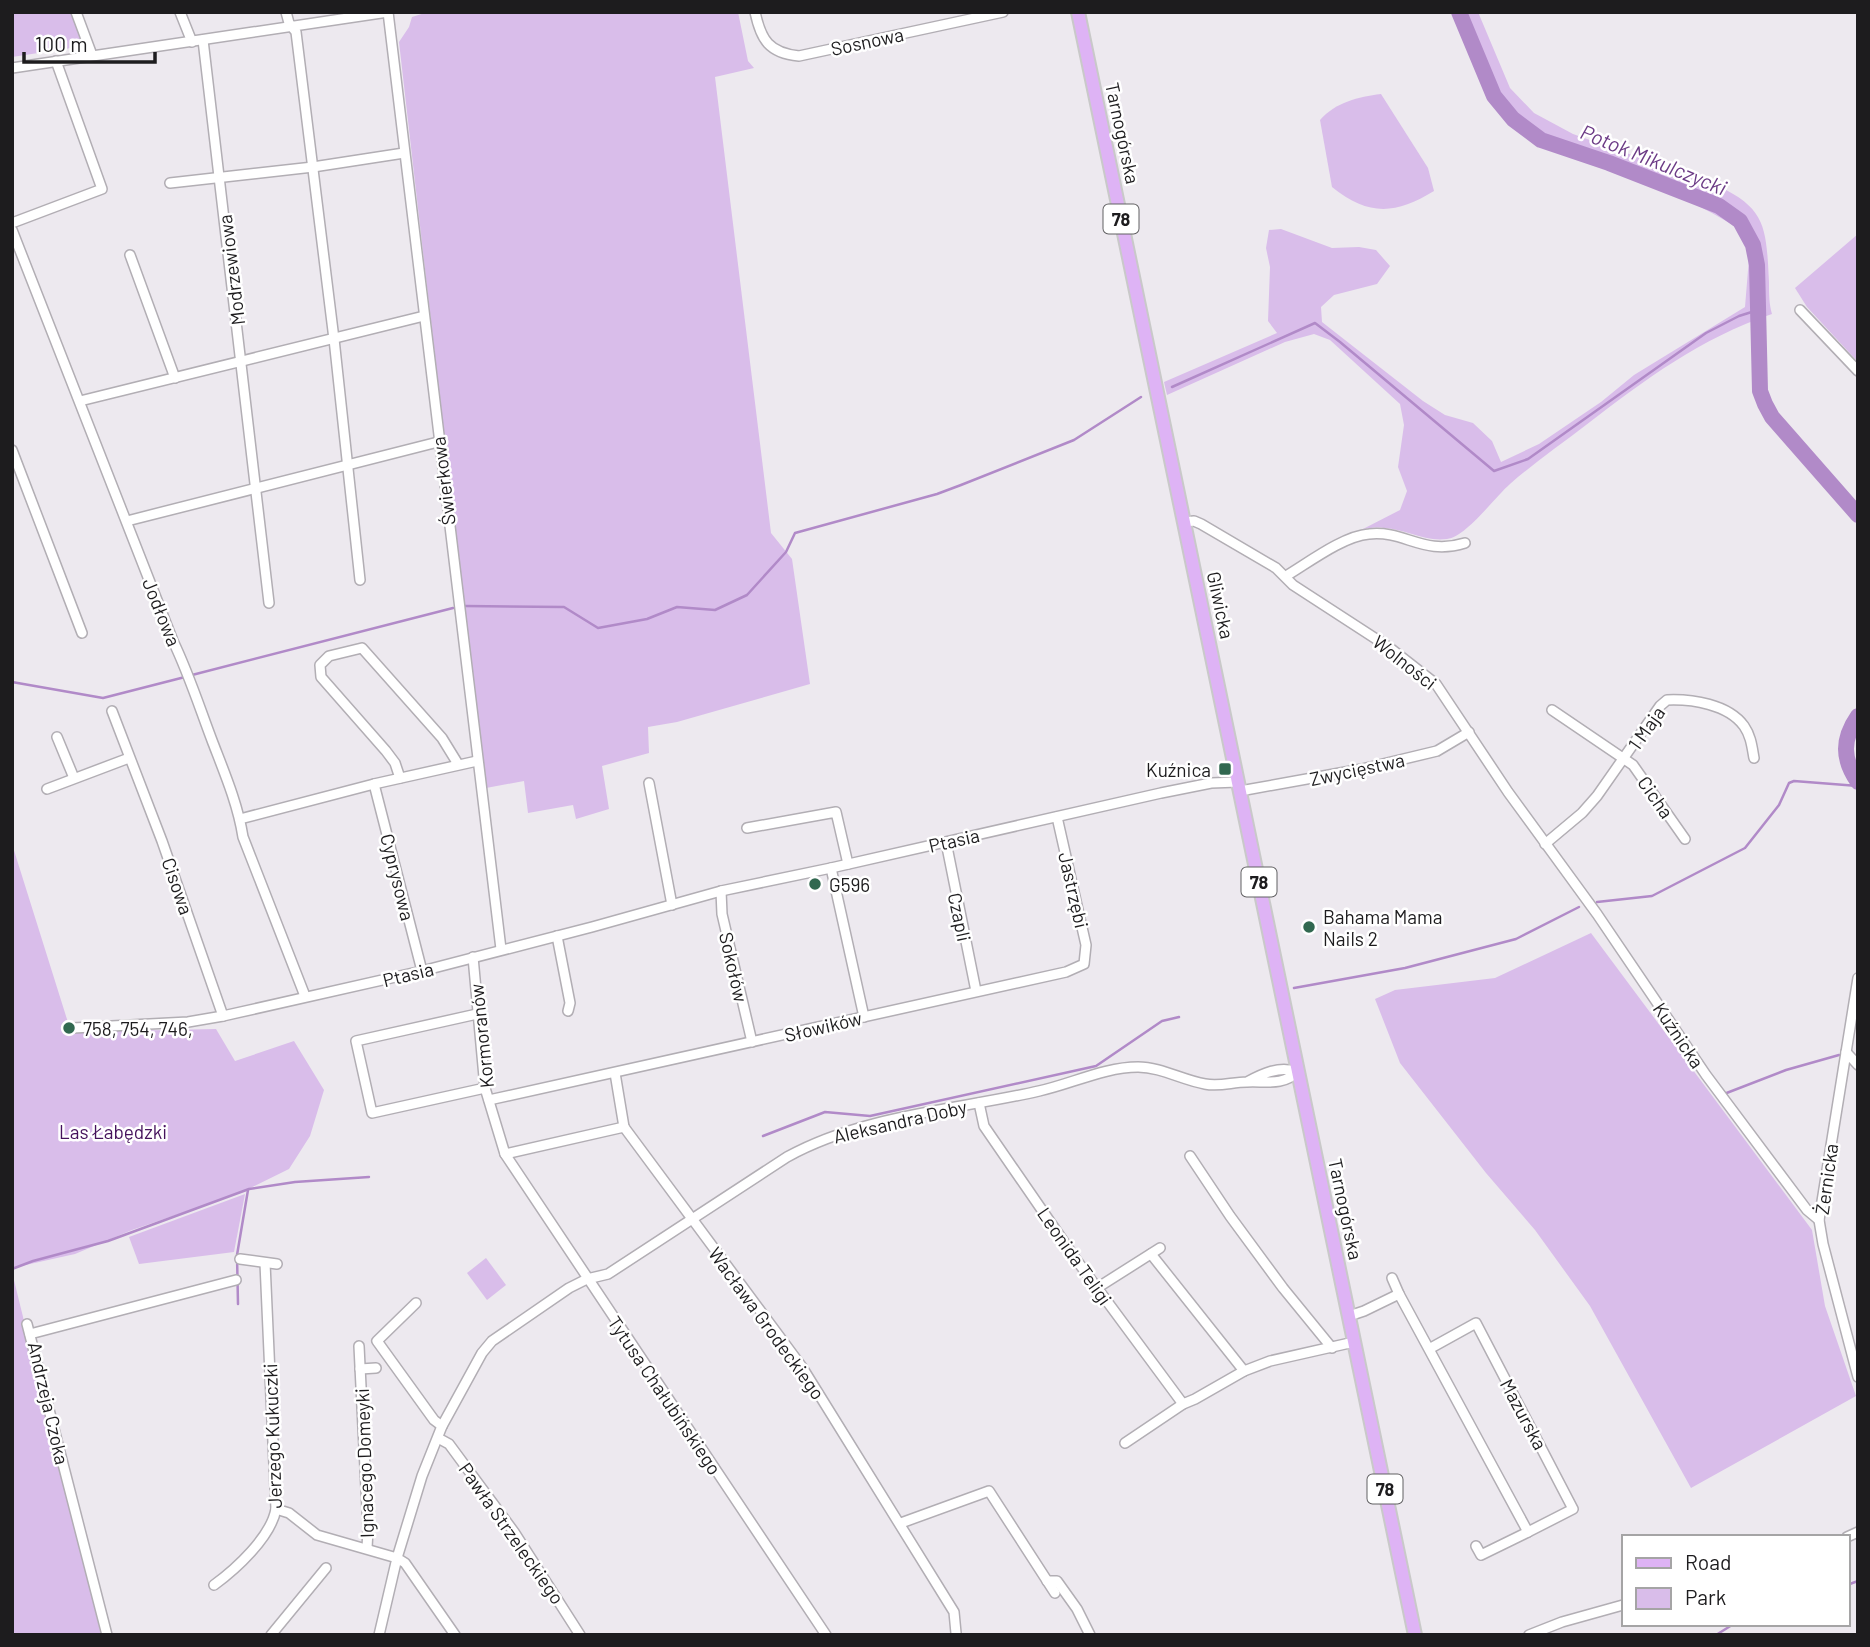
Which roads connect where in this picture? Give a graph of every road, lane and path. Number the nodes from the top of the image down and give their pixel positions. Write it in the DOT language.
graph roads {
  1 [pos="76,12"];
  2 [pos="180,12"];
  3 [pos="286,12"];
  4 [pos="388,12"];
  5 [pos="755,12"];
  6 [pos="1003,12"];
  7 [pos="1078,12"];
  8 [pos="292,27"];
  9 [pos="203,40"];
  10 [pos="192,42"];
  11 [pos="92,55"];
  12 [pos="56,61"];
  13 [pos="12,68"];
  14 [pos="404,153"];
  15 [pos="313,167"];
  16 [pos="220,178"];
  17 [pos="170,183"];
  18 [pos="12,223"];
  19 [pos="12,230"];
  20 [pos="130,255"];
  21 [pos="1800,310"];
  22 [pos="424,316"];
  23 [pos="334,339"];
  24 [pos="242,361"];
  25 [pos="1858,371"];
  26 [pos="175,378"];
  27 [pos="80,401"];
  28 [pos="1164,426"];
  29 [pos="439,442"];
  30 [pos="12,450"];
  31 [pos="348,466"];
  32 [pos="256,489"];
  33 [pos="127,521"];
  34 [pos="1184,522"];
  35 [pos="1465,542"];
  36 [pos="1286,576"];
  37 [pos="360,580"];
  38 [pos="269,603"];
  39 [pos="82,633"];
  40 [pos="1552,710"];
  41 [pos="112,711"];
  42 [pos="1469,732"];
  43 [pos="57,737"];
  44 [pos="129,758"];
  45 [pos="1754,758"];
  46 [pos="1624,760"];
  47 [pos="477,761"];
  48 [pos="458,764"];
  49 [pos="74,778"];
  50 [pos="400,778"];
  51 [pos="649,783"];
  52 [pos="374,784"];
  53 [pos="1239,787"];
  54 [pos="47,789"];
  55 [pos="1057,817"];
  56 [pos="240,819"];
  57 [pos="747,828"];
  58 [pos="1685,839"];
  59 [pos="946,842"];
  60 [pos="1545,844"];
  61 [pos="848,864"];
  62 [pos="831,868"];
  63 [pos="721,891"];
  64 [pos="672,905"];
  65 [pos="557,936"];
  66 [pos="502,949"];
  67 [pos="473,957"];
  68 [pos="1084,964"];
  69 [pos="422,971"];
  70 [pos="1858,978"];
  71 [pos="976,991"];
  72 [pos="305,996"];
  73 [pos="568,1011"];
  74 [pos="477,1014"];
  75 [pos="223,1016"];
  76 [pos="864,1017"];
  77 [pos="73,1028"];
  78 [pos="752,1042"];
  79 [pos="1846,1052"];
  80 [pos="1858,1065"];
  81 [pos="1297,1072"];
  82 [pos="615,1073"];
  83 [pos="485,1088"];
  84 [pos="489,1100"];
  85 [pos="979,1102"];
  86 [pos="624,1127"];
  87 [pos="505,1154"];
  88 [pos="1190,1156"];
  89 [pos="692,1220"];
  90 [pos="1819,1220"];
  91 [pos="1160,1248"];
  92 [pos="1150,1254"];
  93 [pos="240,1259"];
  94 [pos="265,1263"];
  95 [pos="277,1264"];
  96 [pos="1392,1278"];
  97 [pos="587,1279"];
  98 [pos="236,1280"];
  99 [pos="1097,1288"];
  100 [pos="1399,1294"];
  101 [pos="416,1303"];
  102 [pos="1349,1316"];
  103 [pos="27,1324"];
  104 [pos="30,1334"];
  105 [pos="1354,1342"];
  106 [pos="359,1346"];
  107 [pos="1332,1348"];
  108 [pos="1429,1349"];
  109 [pos="376,1368"];
  110 [pos="360,1369"];
  111 [pos="1244,1371"];
  112 [pos="1858,1377"];
  113 [pos="1183,1404"];
  114 [pos="442,1426"];
  115 [pos="438,1438"];
  116 [pos="1125,1443"];
  117 [pos="276,1509"];
  118 [pos="901,1523"];
  119 [pos="1528,1532"];
  120 [pos="1476,1546"];
  121 [pos="367,1548"];
  122 [pos="397,1558"];
  123 [pos="326,1568"];
  124 [pos="1047,1581"];
  125 [pos="214,1585"];
  126 [pos="1055,1593"];
  127 [pos="1622,1605"];
  128 [pos="956,1633"];
  129 [pos="107,1635"];
  130 [pos="271,1635"];
  131 [pos="380,1635"];
  132 [pos="455,1635"];
  133 [pos="580,1635"];
  134 [pos="826,1635"];
  135 [pos="1090,1635"];
  136 [pos="1415,1635"];
  137 [pos="1529,1635"];
  1 -- 11 [label="street"];
  2 -- 10 [label="street"];
  3 -- 8 [label="street"];
  4 -- 8 [label="street"];
  4 -- 14 [label="street, Świerkowa"];
  5 -- 6 [label="street, Sosnowa"];
  7 -- 28 [label="main road, Tarnogórska / 78"];
  8 -- 9 [label="street"];
  8 -- 15 [label="street"];
  9 -- 10 [label="street"];
  9 -- 16 [label="street, Modrzewiowa"];
  10 -- 11 [label="street"];
  11 -- 12 [label="street"];
  12 -- 13 [label="street"];
  12 -- 18 [label="street"];
  14 -- 15 [label="street"];
  14 -- 22 [label="street, Świerkowa"];
  15 -- 16 [label="street"];
  15 -- 23 [label="street"];
  16 -- 17 [label="street"];
  16 -- 24 [label="street, Modrzewiowa"];
  19 -- 27 [label="street, Jodłowa"];
  20 -- 26 [label="street"];
  21 -- 25 [label="street"];
  22 -- 23 [label="street"];
  22 -- 29 [label="street, Świerkowa"];
  23 -- 24 [label="street"];
  23 -- 31 [label="street"];
  24 -- 26 [label="street"];
  24 -- 32 [label="street, Modrzewiowa"];
  26 -- 27 [label="street"];
  27 -- 33 [label="street, Jodłowa"];
  28 -- 34 [label="main road, Gliwicka / 78"];
  29 -- 31 [label="street"];
  29 -- 47 [label="street, Świerkowa"];
  30 -- 39 [label="street"];
  31 -- 32 [label="street"];
  31 -- 37 [label="street"];
  32 -- 33 [label="street"];
  32 -- 38 [label="street, Modrzewiowa"];
  33 -- 56 [label="street, Jodłowa"];
  34 -- 36 [label="street, Wolności"];
  34 -- 53 [label="main road, Gliwicka / 78"];
  35 -- 36 [label="street"];
  36 -- 42 [label="street, Wolności"];
  40 -- 46 [label="street, Cicha"];
  41 -- 44 [label="street, Cisowa"];
  42 -- 53 [label="street, Zwycięstwa"];
  42 -- 60 [label="street, Wolności"];
  43 -- 49 [label="street"];
  44 -- 49 [label="street"];
  44 -- 75 [label="street, Cisowa"];
  45 -- 46 [label="street, 1 Maja"];
  46 -- 58 [label="street, Cicha"];
  46 -- 60 [label="street, 1 Maja"];
  47 -- 48 [label="street"];
  47 -- 66 [label="street, Świerkowa"];
  48 -- 50 [label="street"];
  48 -- 50 [label="street"];
  49 -- 54 [label="street"];
  50 -- 52 [label="street"];
  51 -- 64 [label="street"];
  52 -- 56 [label="street"];
  52 -- 69 [label="street, Cyprysowa"];
  53 -- 55 [label="street, Ptasia"];
  53 -- 81 [label="main road, Tarnogórska / 78"];
  55 -- 59 [label="street, Ptasia"];
  55 -- 68 [label="street, Jastrzębi"];
  56 -- 72 [label="street, Jodłowa"];
  57 -- 61 [label="street"];
  59 -- 61 [label="street, Ptasia"];
  59 -- 71 [label="street, Czapli"];
  60 -- 90 [label="street, Kuźnicka"];
  61 -- 62 [label="street, Ptasia"];
  62 -- 63 [label="street, Ptasia"];
  62 -- 76 [label="street"];
  63 -- 64 [label="street, Ptasia"];
  63 -- 78 [label="street, Sokołów"];
  64 -- 65 [label="street, Ptasia"];
  65 -- 66 [label="street, Ptasia"];
  65 -- 73 [label="street"];
  66 -- 67 [label="street, Ptasia"];
  67 -- 69 [label="street, Ptasia"];
  67 -- 74 [label="street, Kormoranów"];
  68 -- 71 [label="street, Słowików"];
  69 -- 72 [label="street, Ptasia"];
  70 -- 79 [label="street, Żernicka"];
  71 -- 76 [label="street, Słowików"];
  72 -- 75 [label="street, Ptasia"];
  74 -- 83 [label="street, Kormoranów"];
  74 -- 83 [label="street"];
  75 -- 77 [label="street, Ptasia"];
  76 -- 78 [label="street, Słowików"];
  78 -- 82 [label="street, Słowików"];
  79 -- 80 [label="street"];
  79 -- 90 [label="street, Żernicka"];
  81 -- 85 [label="street, Aleksandra Doby"];
  81 -- 102 [label="main road, Tarnogórska / 78"];
  82 -- 84 [label="street, Słowików"];
  82 -- 86 [label="street"];
  83 -- 84 [label="street, Kormoranów"];
  84 -- 87 [label="street, Kormoranów"];
  85 -- 89 [label="street, Aleksandra Doby"];
  85 -- 99 [label="street, Leonida Teligi"];
  86 -- 87 [label="street"];
  86 -- 89 [label="street, Wacława Grodeckiego"];
  87 -- 97 [label="street, Tytusa Chałubińskiego"];
  88 -- 107 [label="street"];
  89 -- 97 [label="street, Aleksandra Doby"];
  89 -- 118 [label="street, Wacława Grodeckiego"];
  90 -- 112 [label="street, Żernicka"];
  91 -- 92 [label="street"];
  92 -- 99 [label="street"];
  92 -- 111 [label="street"];
  93 -- 94 [label="street"];
  94 -- 95 [label="street"];
  94 -- 117 [label="street, Jerzego Kukuczki"];
  96 -- 100 [label="street"];
  97 -- 114 [label="street, Ignacego Domeyki"];
  97 -- 134 [label="street, Tytusa Chałubińskiego"];
  98 -- 104 [label="street, Andrzeja Czoka"];
  99 -- 113 [label="street, Leonida Teligi"];
  100 -- 102 [label="street"];
  100 -- 108 [label="street"];
  101 -- 114 [label="street"];
  102 -- 105 [label="main road, Tarnogórska / 78"];
  103 -- 104 [label="street"];
  104 -- 129 [label="street, Andrzeja Czoka"];
  105 -- 107 [label="street"];
  105 -- 136 [label="main road, Tarnogórska / 78"];
  106 -- 110 [label="street, Ignacego Domeyki"];
  107 -- 111 [label="street"];
  108 -- 119 [label="street"];
  108 -- 119 [label="street, Mazurska"];
  109 -- 110 [label="street"];
  110 -- 121 [label="street, Ignacego Domeyki"];
  111 -- 113 [label="street"];
  113 -- 116 [label="street"];
  114 -- 115 [label="street, Ignacego Domeyki"];
  115 -- 122 [label="street, Ignacego Domeyki"];
  115 -- 133 [label="street, Pawła Strzeleckiego"];
  117 -- 121 [label="street"];
  117 -- 125 [label="street, Jerzego Kukuczki"];
  118 -- 124 [label="street"];
  118 -- 128 [label="street, Wacława Grodeckiego"];
  119 -- 120 [label="street, Mazurska"];
  121 -- 122 [label="street, Ignacego Domeyki"];
  122 -- 131 [label="street"];
  122 -- 132 [label="street, Ignacego Domeyki"];
  123 -- 130 [label="street"];
  124 -- 126 [label="street"];
  124 -- 135 [label="street"];
  127 -- 137 [label="street"];
}
